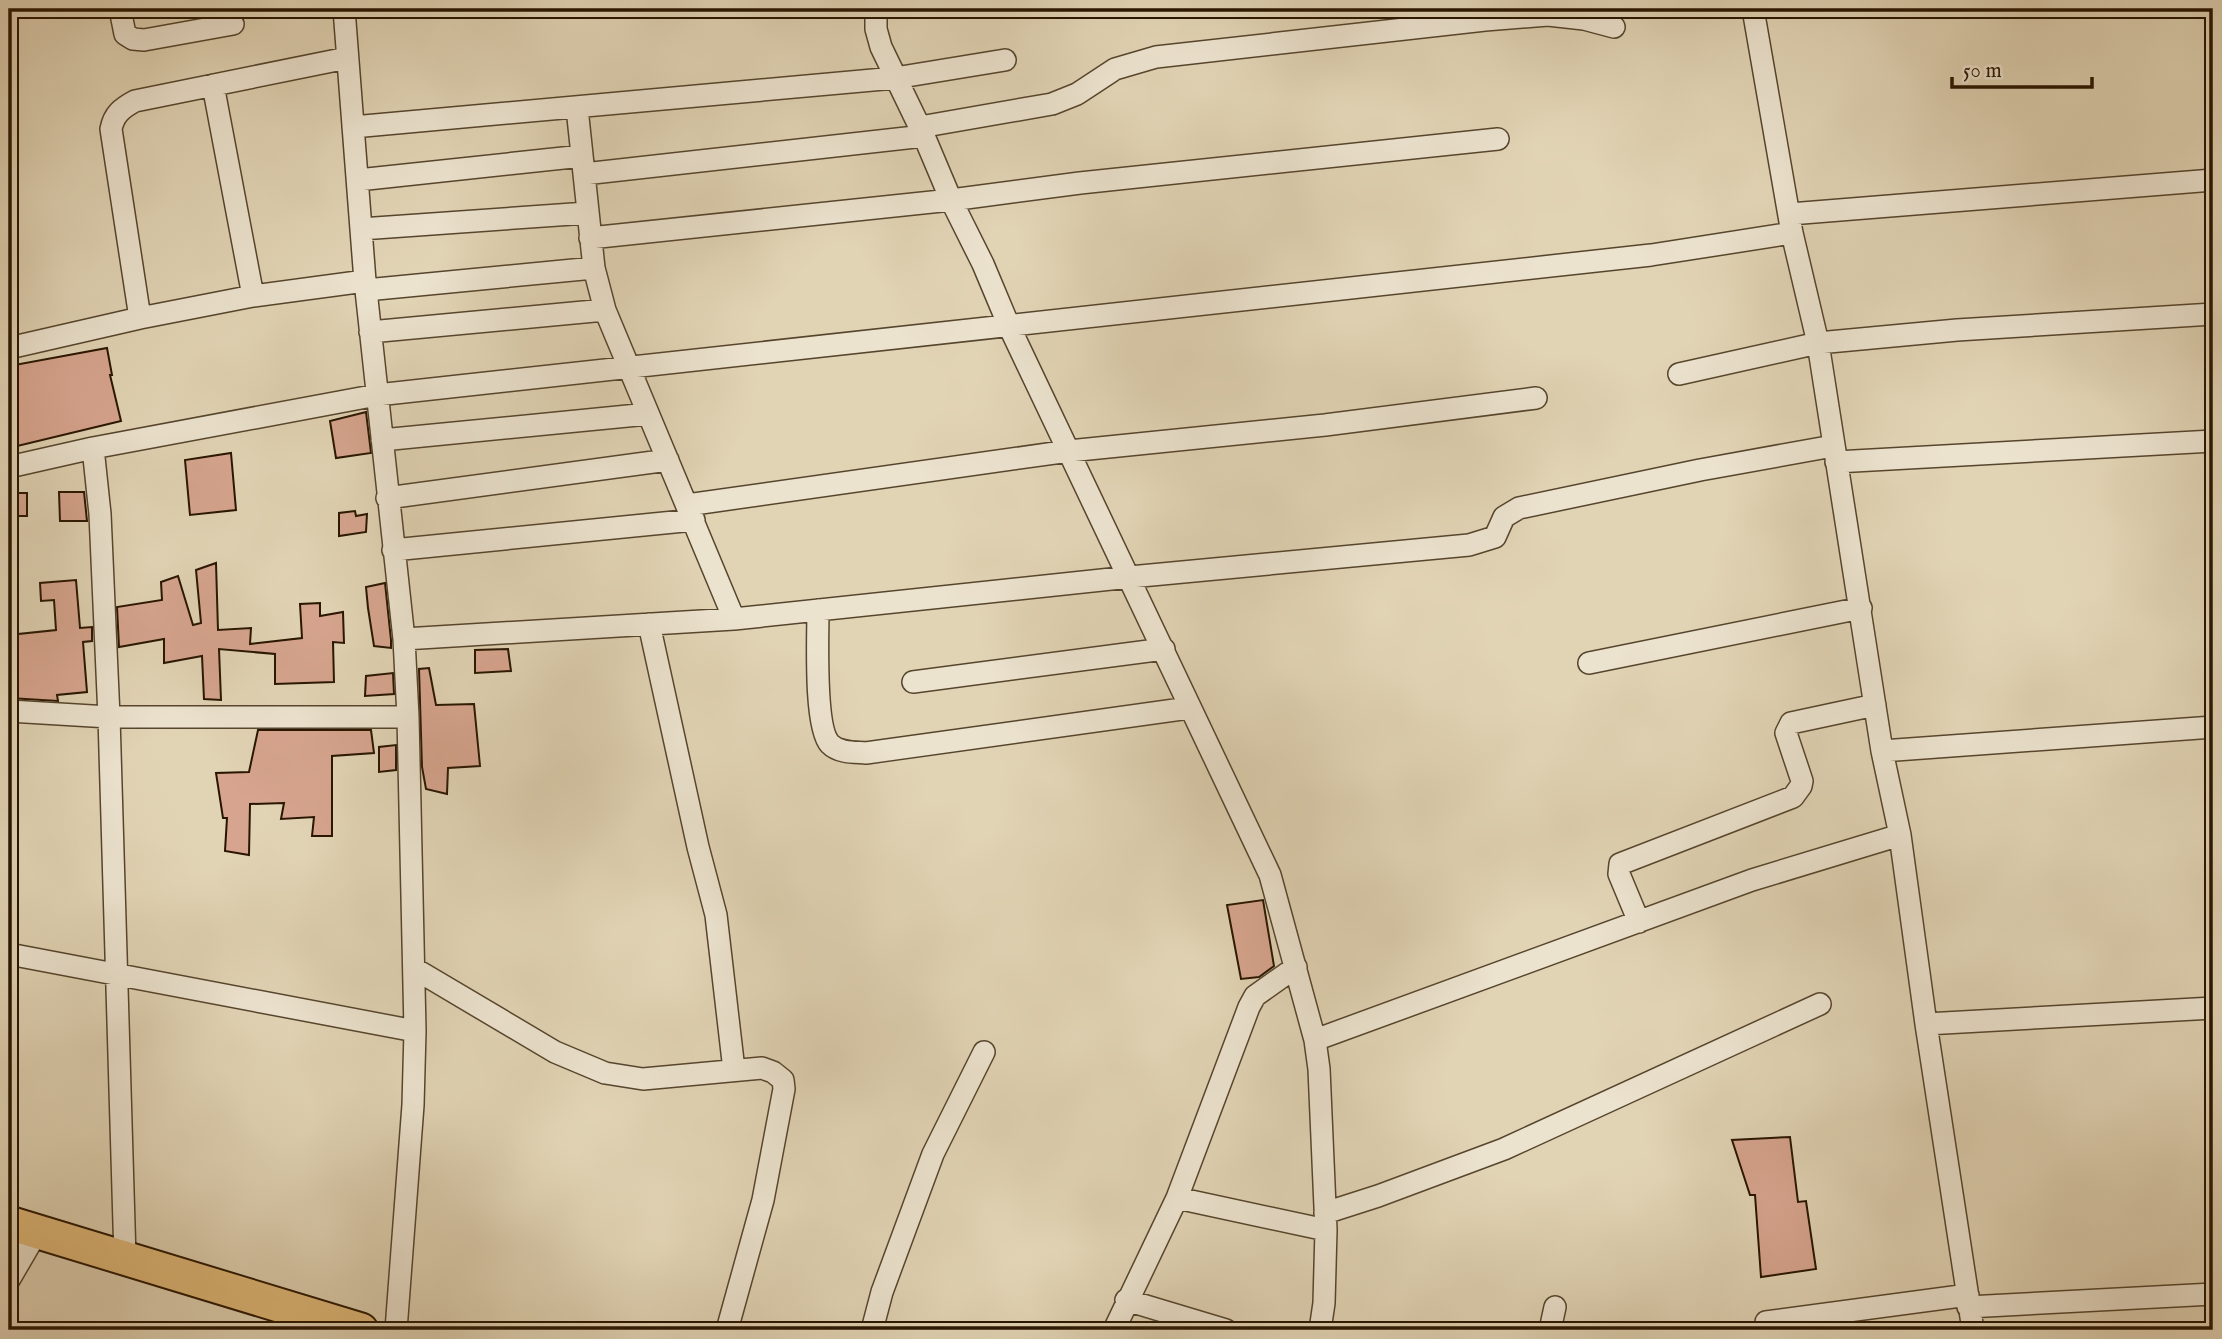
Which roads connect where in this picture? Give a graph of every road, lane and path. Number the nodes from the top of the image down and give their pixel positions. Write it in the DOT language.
graph roads {
  1 [pos="120,9"];
  2 [pos="344,9"];
  3 [pos="876,9"];
  4 [pos="1753,9"];
  5 [pos="233,24"];
  6 [pos="1614,27"];
  7 [pos="347,58"];
  8 [pos="1005,60"];
  9 [pos="895,78"];
  10 [pos="213,85"];
  11 [pos="576,108"];
  12 [pos="353,127"];
  13 [pos="922,132"];
  14 [pos="1498,139"];
  15 [pos="583,165"];
  16 [pos="358,180"];
  17 [pos="2213,180"];
  18 [pos="951,200"];
  19 [pos="587,213"];
  20 [pos="1791,224"];
  21 [pos="361,229"];
  22 [pos="590,238"];
  23 [pos="594,268"];
  24 [pos="365,285"];
  25 [pos="253,296"];
  26 [pos="605,310"];
  27 [pos="2213,314"];
  28 [pos="140,318"];
  29 [pos="1009,326"];
  30 [pos="370,332"];
  31 [pos="1818,344"];
  32 [pos="9,348"];
  33 [pos="628,368"];
  34 [pos="1679,374"];
  35 [pos="377,396"];
  36 [pos="1536,398"];
  37 [pos="648,414"];
  38 [pos="382,440"];
  39 [pos="2213,441"];
  40 [pos="93,449"];
  41 [pos="1069,451"];
  42 [pos="1835,454"];
  43 [pos="668,460"];
  44 [pos="9,467"];
  45 [pos="387,498"];
  46 [pos="691,513"];
  47 [pos="393,550"];
  48 [pos="1130,577"];
  49 [pos="1861,608"];
  50 [pos="818,610"];
  51 [pos="734,619"];
  52 [pos="649,624"];
  53 [pos="404,639"];
  54 [pos="1164,649"];
  55 [pos="1589,663"];
  56 [pos="913,682"];
  57 [pos="1875,705"];
  58 [pos="1189,708"];
  59 [pos="9,711"];
  60 [pos="109,717"];
  61 [pos="408,717"];
  62 [pos="2213,727"];
  63 [pos="1882,751"];
  64 [pos="1900,835"];
  65 [pos="1639,922"];
  66 [pos="9,954"];
  67 [pos="1296,967"];
  68 [pos="415,969"];
  69 [pos="115,973"];
  70 [pos="1820,1004"];
  71 [pos="2213,1008"];
  72 [pos="1926,1024"];
  73 [pos="415,1031"];
  74 [pos="1315,1040"];
  75 [pos="984,1052"];
  76 [pos="734,1070"];
  77 [pos="1177,1198"];
  78 [pos="1326,1222"];
  79 [pos="23,1227"];
  80 [pos="125,1258"];
  81 [pos="9,1280"];
  82 [pos="2213,1294"];
  83 [pos="1126,1300"];
  84 [pos="1968,1301"];
  85 [pos="1555,1307"];
  86 [pos="1766,1322"];
  87 [pos="349,1329"];
  88 [pos="396,1330"];
  89 [pos="727,1330"];
  90 [pos="872,1330"];
  91 [pos="1114,1330"];
  92 [pos="1226,1330"];
  93 [pos="1320,1330"];
  94 [pos="1550,1330"];
  95 [pos="1973,1330"];
  1 -- 5 [label="street"];
  2 -- 7 [label="street"];
  3 -- 9 [label="street"];
  4 -- 20 [label="street"];
  6 -- 13 [label="street"];
  7 -- 10 [label="street"];
  7 -- 12 [label="street"];
  8 -- 9 [label="street"];
  9 -- 11 [label="street"];
  9 -- 13 [label="street"];
  10 -- 25 [label="street"];
  10 -- 28 [label="street"];
  11 -- 12 [label="street"];
  11 -- 15 [label="street"];
  12 -- 16 [label="street"];
  13 -- 15 [label="street"];
  13 -- 18 [label="street"];
  14 -- 18 [label="street"];
  15 -- 16 [label="street"];
  15 -- 19 [label="street"];
  16 -- 21 [label="street"];
  17 -- 20 [label="street"];
  18 -- 22 [label="street"];
  18 -- 29 [label="street"];
  19 -- 21 [label="street"];
  19 -- 22 [label="street"];
  20 -- 29 [label="street"];
  20 -- 31 [label="street"];
  21 -- 24 [label="street"];
  22 -- 23 [label="street"];
  23 -- 24 [label="street"];
  23 -- 26 [label="street"];
  24 -- 25 [label="street"];
  24 -- 30 [label="street"];
  25 -- 28 [label="street"];
  26 -- 30 [label="street"];
  26 -- 33 [label="street"];
  27 -- 31 [label="street"];
  28 -- 32 [label="street"];
  29 -- 33 [label="street"];
  29 -- 41 [label="street"];
  30 -- 35 [label="street"];
  31 -- 34 [label="street"];
  31 -- 42 [label="street"];
  33 -- 35 [label="street"];
  33 -- 37 [label="street"];
  35 -- 38 [label="street"];
  35 -- 40 [label="street"];
  36 -- 41 [label="street"];
  37 -- 38 [label="street"];
  37 -- 43 [label="street"];
  38 -- 45 [label="street"];
  39 -- 42 [label="street"];
  40 -- 44 [label="street"];
  40 -- 60 [label="street"];
  41 -- 46 [label="street"];
  41 -- 48 [label="street"];
  42 -- 48 [label="street"];
  42 -- 49 [label="street"];
  43 -- 45 [label="street"];
  43 -- 46 [label="street"];
  45 -- 47 [label="street"];
  46 -- 47 [label="street"];
  46 -- 51 [label="street"];
  47 -- 53 [label="street"];
  48 -- 50 [label="street"];
  48 -- 54 [label="street"];
  49 -- 55 [label="street"];
  49 -- 57 [label="street"];
  50 -- 51 [label="street"];
  50 -- 58 [label="street"];
  51 -- 52 [label="street"];
  52 -- 53 [label="street"];
  52 -- 76 [label="street"];
  53 -- 61 [label="street"];
  54 -- 56 [label="street"];
  54 -- 58 [label="street"];
  57 -- 63 [label="street"];
  57 -- 65 [label="street"];
  58 -- 67 [label="street"];
  59 -- 60 [label="street"];
  60 -- 61 [label="street"];
  60 -- 69 [label="street"];
  61 -- 68 [label="street"];
  62 -- 63 [label="street"];
  63 -- 64 [label="street"];
  64 -- 65 [label="street"];
  64 -- 72 [label="street"];
  65 -- 74 [label="street"];
  66 -- 69 [label="street"];
  67 -- 74 [label="street"];
  67 -- 77 [label="street"];
  68 -- 73 [label="street"];
  68 -- 76 [label="street"];
  69 -- 73 [label="street"];
  69 -- 80 [label="street"];
  70 -- 78 [label="street"];
  71 -- 72 [label="street"];
  72 -- 84 [label="street"];
  73 -- 88 [label="street"];
  74 -- 78 [label="street"];
  75 -- 90 [label="street"];
  76 -- 89 [label="street"];
  77 -- 78 [label="street"];
  77 -- 83 [label="street"];
  78 -- 93 [label="street"];
  79 -- 80 [label="main road"];
  79 -- 81 [label="street"];
  80 -- 87 [label="main road"];
  82 -- 84 [label="street"];
  83 -- 91 [label="street"];
  83 -- 92 [label="street"];
  84 -- 86 [label="street"];
  84 -- 95 [label="street"];
  85 -- 94 [label="street"];
}
